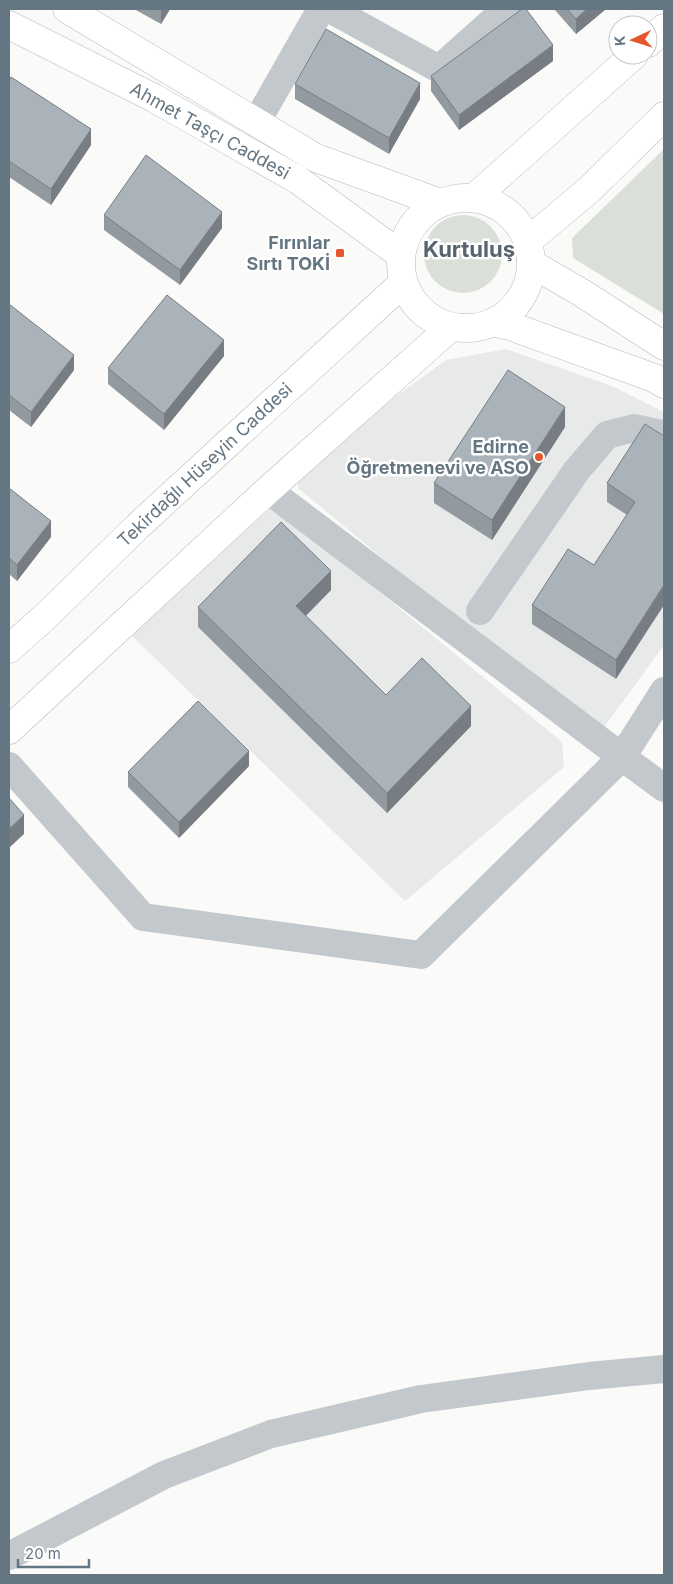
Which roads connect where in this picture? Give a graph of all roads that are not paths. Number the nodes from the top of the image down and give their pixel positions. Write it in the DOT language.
graph roads {
  1 [pos="67,9"];
  2 [pos="322,9"];
  3 [pos="330,9"];
  4 [pos="506,9"];
  5 [pos="9,25"];
  6 [pos="623,65"];
  7 [pos="664,116"];
  8 [pos="256,123"];
  9 [pos="474,198"];
  10 [pos="440,203"];
  11 [pos="530,252"];
  12 [pos="400,255"];
  13 [pos="403,283"];
  14 [pos="495,323"];
  15 [pos="451,328"];
  16 [pos="664,346"];
  17 [pos="664,384"];
  18 [pos="664,436"];
  19 [pos="268,490"];
  20 [pos="480,611"];
  21 [pos="9,649"];
  22 [pos="664,691"];
  23 [pos="9,730"];
  24 [pos="622,757"];
  25 [pos="9,766"];
  26 [pos="664,788"];
  27 [pos="664,1369"];
  28 [pos="9,1556"];
  1 -- 8 [label="main road, Ahmet Taşçı Caddesi"];
  2 -- 8 [label="street"];
  3 -- 4 [label="street"];
  5 -- 12 [label="main road, Ahmet Taşçı Caddesi"];
  6 -- 9 [label="main road"];
  7 -- 11 [label="main road"];
  8 -- 10 [label="main road, Ahmet Taşçı Caddesi"];
  9 -- 10 [label="main road"];
  9 -- 11 [label="main road"];
  10 -- 12 [label="main road"];
  11 -- 14 [label="main road"];
  11 -- 16 [label="main road"];
  12 -- 13 [label="main road"];
  13 -- 15 [label="main road"];
  13 -- 21 [label="main road, Tekirdağlı Hüseyin Caddesi"];
  14 -- 15 [label="main road"];
  14 -- 17 [label="main road"];
  15 -- 19 [label="main road"];
  18 -- 20 [label="street"];
  19 -- 23 [label="main road"];
  19 -- 24 [label="street"];
  22 -- 24 [label="street"];
  24 -- 25 [label="street"];
  24 -- 26 [label="street"];
  27 -- 28 [label="street"];
}
